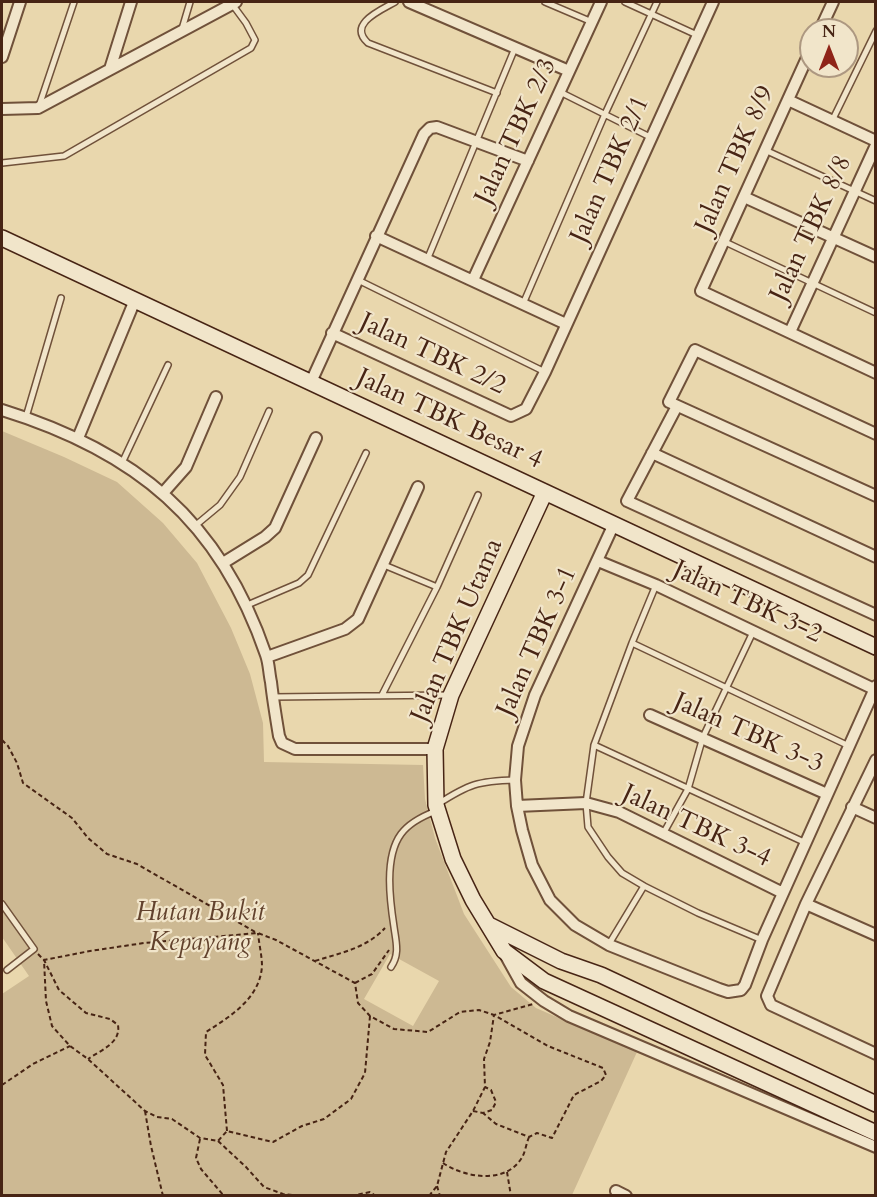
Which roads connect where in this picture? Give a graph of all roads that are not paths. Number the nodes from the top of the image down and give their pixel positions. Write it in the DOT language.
graph roads {
  1 [pos="74,2"];
  2 [pos="130,2"];
  3 [pos="190,2"];
  4 [pos="395,2"];
  5 [pos="409,2"];
  6 [pos="545,2"];
  7 [pos="601,2"];
  8 [pos="625,2"];
  9 [pos="657,2"];
  10 [pos="713,2"];
  11 [pos="832,2"];
  12 [pos="16,3"];
  13 [pos="234,3"];
  14 [pos="651,13"];
  15 [pos="825,18"];
  16 [pos="592,22"];
  17 [pos="181,31"];
  18 [pos="876,31"];
  19 [pos="697,35"];
  20 [pos="515,48"];
  21 [pos="2,57"];
  22 [pos="110,69"];
  23 [pos="569,71"];
  24 [pos="799,76"];
  25 [pos="560,92"];
  26 [pos="497,93"];
  27 [pos="788,100"];
  28 [pos="38,108"];
  29 [pos="2,109"];
  30 [pos="605,114"];
  31 [pos="831,121"];
  32 [pos="650,137"];
  33 [pos="477,142"];
  34 [pos="876,143"];
  35 [pos="765,150"];
  36 [pos="528,161"];
  37 [pos="2,163"];
  38 [pos="854,191"];
  39 [pos="744,197"];
  40 [pos="876,201"];
  41 [pos="376,236"];
  42 [pos="833,237"];
  43 [pos="2,238"];
  44 [pos="723,241"];
  45 [pos="876,256"];
  46 [pos="427,260"];
  47 [pos="356,280"];
  48 [pos="473,280"];
  49 [pos="812,283"];
  50 [pos="61,298"];
  51 [pos="135,300"];
  52 [pos="524,304"];
  53 [pos="876,313"];
  54 [pos="566,324"];
  55 [pos="790,332"];
  56 [pos="332,333"];
  57 [pos="168,365"];
  58 [pos="545,372"];
  59 [pos="876,373"];
  60 [pos="310,382"];
  61 [pos="216,397"];
  62 [pos="677,406"];
  63 [pos="2,410"];
  64 [pos="269,411"];
  65 [pos="26,417"];
  66 [pos="876,434"];
  67 [pos="78,438"];
  68 [pos="316,438"];
  69 [pos="366,453"];
  70 [pos="652,453"];
  71 [pos="122,463"];
  72 [pos="418,487"];
  73 [pos="545,492"];
  74 [pos="163,493"];
  75 [pos="478,495"];
  76 [pos="876,496"];
  77 [pos="196,525"];
  78 [pos="613,526"];
  79 [pos="876,557"];
  80 [pos="598,561"];
  81 [pos="223,563"];
  82 [pos="384,565"];
  83 [pos="656,585"];
  84 [pos="437,587"];
  85 [pos="245,606"];
  86 [pos="876,615"];
  87 [pos="753,631"];
  88 [pos="632,643"];
  89 [pos="876,647"];
  90 [pos="267,657"];
  91 [pos="875,687"];
  92 [pos="727,689"];
  93 [pos="452,695"];
  94 [pos="382,696"];
  95 [pos="273,697"];
  96 [pos="650,715"];
  97 [pos="703,737"];
  98 [pos="594,745"];
  99 [pos="849,746"];
  100 [pos="435,749"];
  101 [pos="876,760"];
  102 [pos="515,780"];
  103 [pos="688,789"];
  104 [pos="827,794"];
  105 [pos="586,803"];
  106 [pos="517,806"];
  107 [pos="852,807"];
  108 [pos="437,808"];
  109 [pos="876,818"];
  110 [pos="662,835"];
  111 [pos="806,843"];
  112 [pos="644,886"];
  113 [pos="783,893"];
  114 [pos="2,903"];
  115 [pos="806,904"];
  116 [pos="489,925"];
  117 [pos="876,935"];
  118 [pos="762,940"];
  119 [pos="609,945"];
  120 [pos="504,951"];
  121 [pos="392,967"];
  122 [pos="7,970"];
  123 [pos="876,1054"];
  124 [pos="876,1104"];
  125 [pos="876,1133"];
  126 [pos="876,1147"];
  1 -- 28 [label="lane"];
  2 -- 22 [label="street"];
  3 -- 17 [label="lane"];
  4 -- 26 [label="lane"];
  5 -- 20 [label="street"];
  6 -- 16 [label="lane"];
  7 -- 16 [label="street, Jalan TBK 2/3"];
  8 -- 14 [label="lane"];
  9 -- 14 [label="lane"];
  10 -- 19 [label="street, Jalan TBK 2/1"];
  11 -- 15 [label="street"];
  12 -- 21 [label="street"];
  13 -- 17 [label="street"];
  13 -- 37 [label="lane"];
  14 -- 19 [label="lane"];
  14 -- 30 [label="lane"];
  16 -- 23 [label="street, Jalan TBK 2/3"];
  17 -- 22 [label="street"];
  18 -- 31 [label="lane"];
  19 -- 32 [label="street, Jalan TBK 2/1"];
  20 -- 23 [label="street"];
  20 -- 26 [label="lane"];
  22 -- 28 [label="street"];
  23 -- 25 [label="street, Jalan TBK 2/3"];
  24 -- 27 [label="street, Jalan TBK 8/9"];
  25 -- 30 [label="lane"];
  25 -- 36 [label="street, Jalan TBK 2/3"];
  26 -- 33 [label="lane"];
  27 -- 31 [label="street"];
  27 -- 35 [label="street, Jalan TBK 8/9"];
  28 -- 29 [label="street"];
  30 -- 32 [label="lane"];
  30 -- 52 [label="lane"];
  31 -- 34 [label="street"];
  32 -- 54 [label="street, Jalan TBK 2/1"];
  33 -- 36 [label="street"];
  33 -- 41 [label="street"];
  33 -- 46 [label="lane"];
  34 -- 38 [label="street, Jalan TBK 8/8"];
  35 -- 38 [label="lane"];
  35 -- 39 [label="street, Jalan TBK 8/9"];
  36 -- 48 [label="street, Jalan TBK 2/3"];
  38 -- 40 [label="lane"];
  38 -- 42 [label="street, Jalan TBK 8/8"];
  39 -- 42 [label="street"];
  39 -- 44 [label="street, Jalan TBK 8/9"];
  41 -- 46 [label="street"];
  41 -- 47 [label="street"];
  42 -- 45 [label="street"];
  42 -- 49 [label="street, Jalan TBK 8/8"];
  43 -- 51 [label="street, Jalan TBK Besar 4"];
  44 -- 49 [label="lane"];
  44 -- 55 [label="street, Jalan TBK 8/9"];
  46 -- 48 [label="street"];
  47 -- 56 [label="street"];
  47 -- 58 [label="lane"];
  48 -- 52 [label="street"];
  49 -- 53 [label="lane"];
  49 -- 55 [label="street, Jalan TBK 8/8"];
  50 -- 65 [label="lane"];
  51 -- 60 [label="street, Jalan TBK Besar 4"];
  51 -- 67 [label="street"];
  52 -- 54 [label="street"];
  54 -- 58 [label="street, Jalan TBK 2/2"];
  55 -- 59 [label="street"];
  56 -- 58 [label="street, Jalan TBK 2/2"];
  56 -- 60 [label="street"];
  57 -- 71 [label="lane"];
  60 -- 73 [label="street, Jalan TBK Besar 4"];
  61 -- 74 [label="street"];
  62 -- 66 [label="street"];
  62 -- 70 [label="street"];
  62 -- 76 [label="street"];
  63 -- 65 [label="street"];
  64 -- 77 [label="lane"];
  65 -- 67 [label="street"];
  67 -- 71 [label="street"];
  68 -- 81 [label="street"];
  69 -- 85 [label="lane"];
  70 -- 79 [label="street"];
  70 -- 86 [label="street"];
  71 -- 74 [label="street"];
  72 -- 82 [label="street"];
  73 -- 78 [label="street, Jalan TBK Besar 4"];
  73 -- 93 [label="street, Jalan TBK Utama"];
  74 -- 77 [label="street"];
  75 -- 84 [label="lane"];
  77 -- 81 [label="street"];
  78 -- 80 [label="street, Jalan TBK 3-1"];
  78 -- 89 [label="street, Jalan TBK Besar 4"];
  80 -- 83 [label="street, Jalan TBK 3-2"];
  80 -- 102 [label="street, Jalan TBK 3-1"];
  81 -- 85 [label="street"];
  82 -- 84 [label="lane"];
  82 -- 90 [label="street"];
  83 -- 87 [label="street, Jalan TBK 3-2"];
  83 -- 88 [label="lane"];
  84 -- 94 [label="lane"];
  85 -- 90 [label="street"];
  87 -- 91 [label="street, Jalan TBK 3-2"];
  87 -- 92 [label="lane"];
  88 -- 92 [label="lane"];
  88 -- 98 [label="lane"];
  90 -- 95 [label="street"];
  91 -- 99 [label="street"];
  92 -- 97 [label="lane"];
  92 -- 99 [label="lane"];
  93 -- 94 [label="lane"];
  93 -- 100 [label="street, Jalan TBK Utama"];
  94 -- 95 [label="lane"];
  95 -- 100 [label="street"];
  96 -- 97 [label="street, Jalan TBK 3-3"];
  97 -- 103 [label="lane"];
  97 -- 104 [label="street, Jalan TBK 3-3"];
  98 -- 103 [label="lane"];
  98 -- 105 [label="lane"];
  99 -- 104 [label="street"];
  100 -- 108 [label="street, Jalan TBK Utama"];
  101 -- 107 [label="street"];
  102 -- 106 [label="street, Jalan TBK 3-1"];
  102 -- 108 [label="lane"];
  103 -- 110 [label="lane"];
  103 -- 111 [label="lane"];
  104 -- 111 [label="street"];
  105 -- 106 [label="street, Jalan TBK 3-4"];
  105 -- 110 [label="street, Jalan TBK 3-4"];
  105 -- 112 [label="lane"];
  106 -- 119 [label="street, Jalan TBK 3-1"];
  107 -- 109 [label="street"];
  107 -- 115 [label="street"];
  108 -- 116 [label="street, Jalan TBK Utama"];
  108 -- 121 [label="lane"];
  110 -- 113 [label="street, Jalan TBK 3-4"];
  111 -- 113 [label="street"];
  112 -- 118 [label="lane"];
  112 -- 119 [label="lane"];
  113 -- 118 [label="street"];
  114 -- 122 [label="lane"];
  115 -- 117 [label="street"];
  115 -- 123 [label="street"];
  116 -- 120 [label="street, Jalan TBK Utama"];
  116 -- 124 [label="street"];
  118 -- 119 [label="street, Jalan TBK 3-1"];
  120 -- 125 [label="street"];
  120 -- 126 [label="street"];
}
